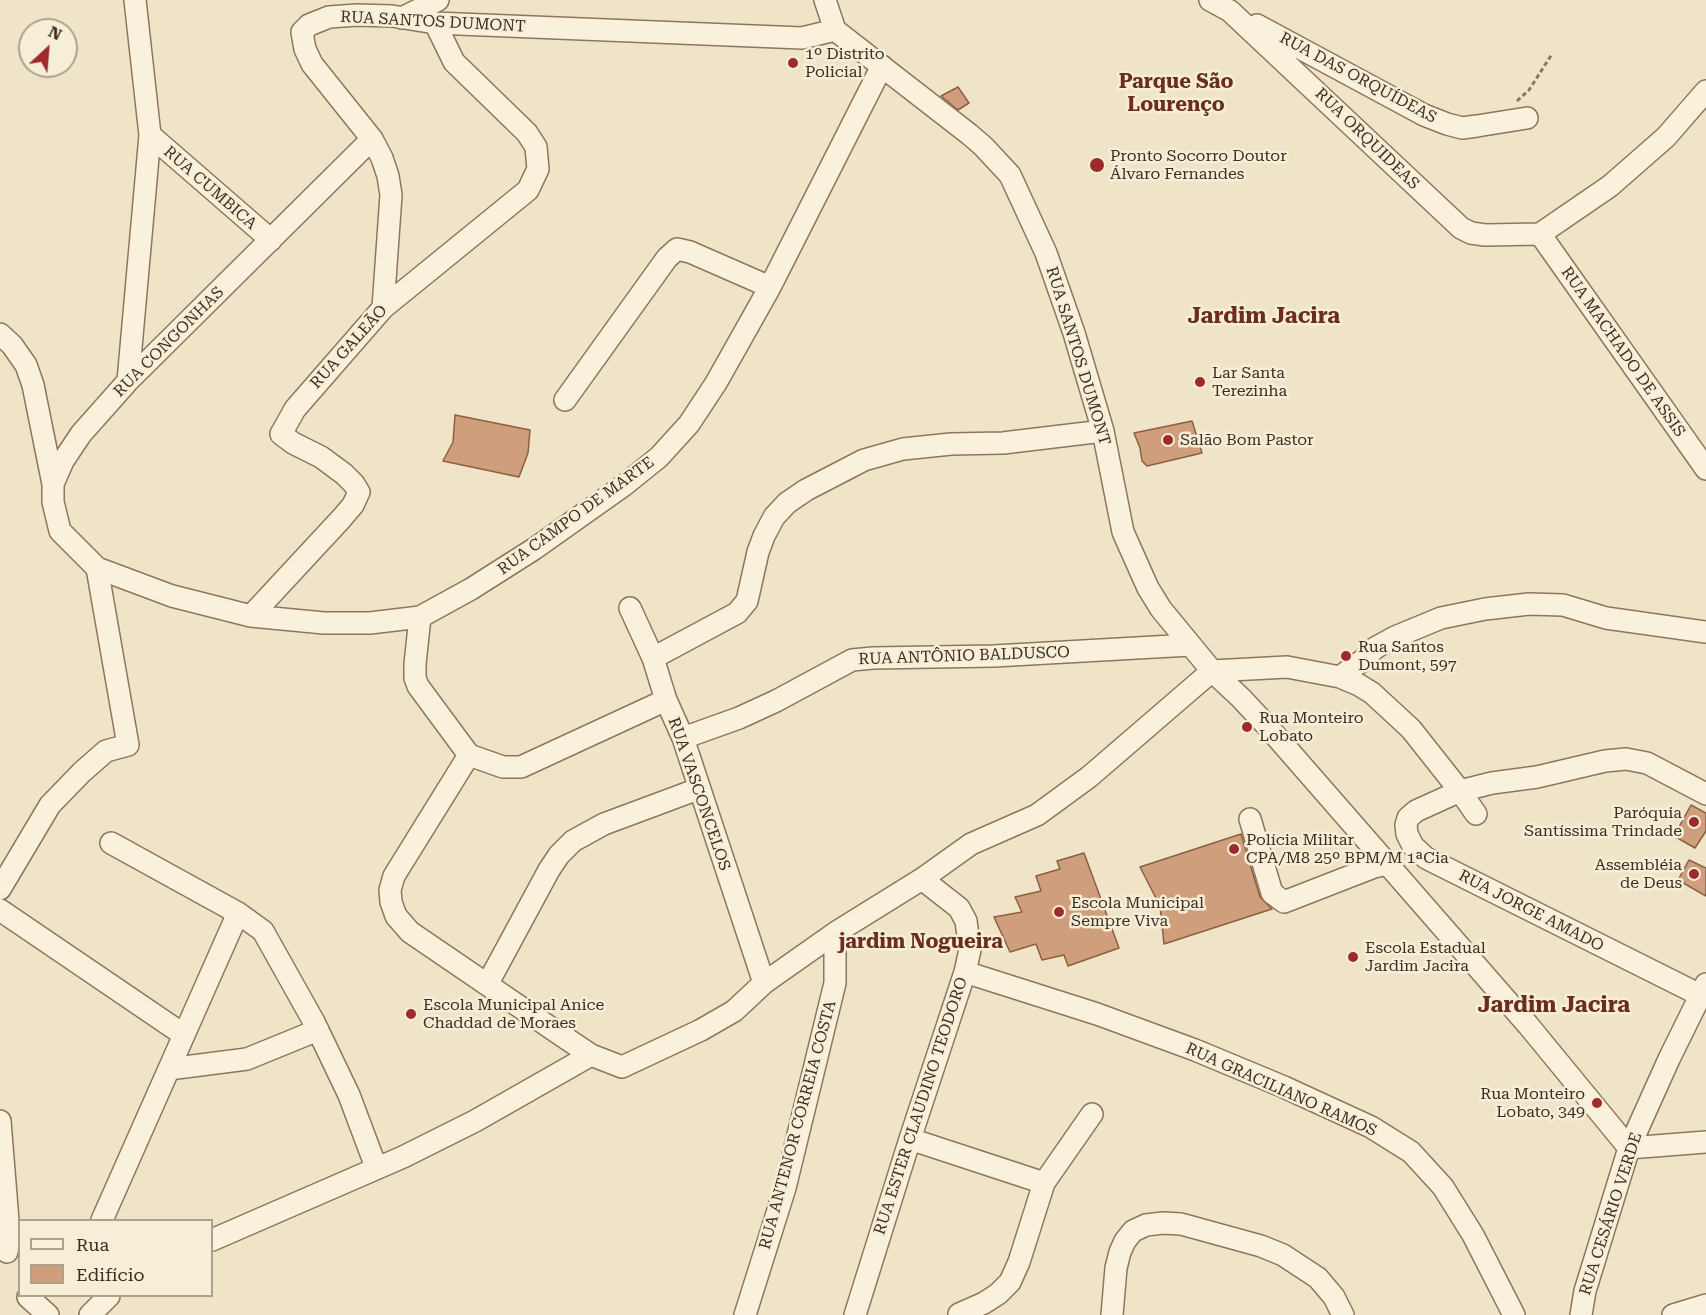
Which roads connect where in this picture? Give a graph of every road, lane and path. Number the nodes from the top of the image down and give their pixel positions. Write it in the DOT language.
graph roads {
  1 [pos="135,0"];
  2 [pos="438,0"];
  3 [pos="825,0"];
  4 [pos="1210,0"];
  5 [pos="1230,10"];
  6 [pos="402,18"];
  7 [pos="435,23"];
  8 [pos="835,30"];
  9 [pos="1552,54"];
  10 [pos="882,66"];
  11 [pos="1706,91"];
  12 [pos="1527,118"];
  13 [pos="1495,124"];
  14 [pos="150,135"];
  15 [pos="372,139"];
  16 [pos="1540,234"];
  17 [pos="271,240"];
  18 [pos="770,287"];
  19 [pos="383,308"];
  20 [pos="0,334"];
  21 [pos="128,381"];
  22 [pos="565,400"];
  23 [pos="1103,431"];
  24 [pos="1706,469"];
  25 [pos="53,484"];
  26 [pos="97,568"];
  27 [pos="630,608"];
  28 [pos="251,616"];
  29 [pos="420,617"];
  30 [pos="1706,632"];
  31 [pos="1190,645"];
  32 [pos="653,658"];
  33 [pos="1212,671"];
  34 [pos="1340,677"];
  35 [pos="666,700"];
  36 [pos="683,738"];
  37 [pos="469,755"];
  38 [pos="698,789"];
  39 [pos="1460,790"];
  40 [pos="1706,794"];
  41 [pos="1476,814"];
  42 [pos="1250,819"];
  43 [pos="111,843"];
  44 [pos="1388,864"];
  45 [pos="922,879"];
  46 [pos="0,889"];
  47 [pos="0,910"];
  48 [pos="238,913"];
  49 [pos="835,933"];
  50 [pos="965,972"];
  51 [pos="488,983"];
  52 [pos="764,983"];
  53 [pos="1703,990"];
  54 [pos="318,1030"];
  55 [pos="184,1035"];
  56 [pos="591,1055"];
  57 [pos="169,1069"];
  58 [pos="1092,1114"];
  59 [pos="0,1121"];
  60 [pos="910,1139"];
  61 [pos="1706,1142"];
  62 [pos="1629,1148"];
  63 [pos="376,1167"];
  64 [pos="1044,1183"];
  65 [pos="103,1219"];
  66 [pos="213,1240"];
  67 [pos="9,1252"];
  68 [pos="28,1297"];
  69 [pos="108,1297"];
  70 [pos="1706,1305"];
  71 [pos="959,1314"];
  72 [pos="48,1315"];
  73 [pos="90,1315"];
  74 [pos="746,1315"];
  75 [pos="855,1315"];
  76 [pos="1112,1315"];
  77 [pos="1343,1315"];
  78 [pos="1514,1315"];
  79 [pos="1581,1315"];
  80 [pos="1673,1315"];
  1 -- 14 [label="street"];
  2 -- 6 [label="street"];
  3 -- 8 [label="street"];
  4 -- 5 [label="street, RUA ORQUIDEAS"];
  5 -- 13 [label="street, RUA DAS ORQUÍDEAS"];
  5 -- 16 [label="street, RUA ORQUIDEAS"];
  6 -- 7 [label="street, RUA SANTOS DUMONT"];
  6 -- 15 [label="street, RUA SANTOS DUMONT"];
  7 -- 8 [label="street, RUA SANTOS DUMONT"];
  7 -- 19 [label="street, RUA GALEÃO"];
  8 -- 10 [label="street, RUA SANTOS DUMONT"];
  9 -- 13 [label="path"];
  10 -- 18 [label="street, RUA CAMPO DE MARTE"];
  10 -- 23 [label="street, RUA SANTOS DUMONT"];
  11 -- 16 [label="street"];
  12 -- 13 [label="street, RUA DAS ORQUÍDEAS"];
  14 -- 17 [label="street, RUA CUMBICA"];
  14 -- 21 [label="street"];
  15 -- 17 [label="street, RUA CONGONHAS"];
  15 -- 19 [label="street, RUA SANTOS DUMONT"];
  16 -- 24 [label="street, RUA MACHADO DE ASSIS"];
  17 -- 21 [label="street, RUA CONGONHAS"];
  18 -- 22 [label="street"];
  18 -- 29 [label="street, RUA CAMPO DE MARTE"];
  19 -- 28 [label="street, RUA GALEÃO"];
  20 -- 25 [label="street"];
  21 -- 25 [label="street, RUA CONGONHAS"];
  23 -- 31 [label="street, RUA SANTOS DUMONT"];
  23 -- 32 [label="street"];
  25 -- 26 [label="street"];
  26 -- 28 [label="street, RUA CAMPO DE MARTE"];
  26 -- 46 [label="street"];
  27 -- 32 [label="street, RUA VASCONCELOS"];
  28 -- 29 [label="street, RUA CAMPO DE MARTE"];
  29 -- 37 [label="street"];
  30 -- 34 [label="street"];
  31 -- 33 [label="street, RUA SANTOS DUMONT"];
  31 -- 36 [label="street, RUA ANTÔNIO BALDUSCO"];
  32 -- 35 [label="street, RUA VASCONCELOS"];
  33 -- 34 [label="street"];
  33 -- 44 [label="street"];
  33 -- 45 [label="street"];
  34 -- 39 [label="street"];
  35 -- 36 [label="street, RUA VASCONCELOS"];
  35 -- 37 [label="street"];
  36 -- 38 [label="street, RUA VASCONCELOS"];
  37 -- 51 [label="street"];
  38 -- 51 [label="street"];
  38 -- 52 [label="street, RUA VASCONCELOS"];
  39 -- 40 [label="street"];
  39 -- 41 [label="street"];
  39 -- 53 [label="street, RUA JORGE AMADO"];
  42 -- 44 [label="street"];
  43 -- 48 [label="street"];
  44 -- 62 [label="street"];
  45 -- 49 [label="street"];
  45 -- 50 [label="street, RUA ESTER CLAUDINO TEODORO"];
  47 -- 55 [label="street"];
  48 -- 54 [label="street"];
  48 -- 55 [label="street"];
  49 -- 52 [label="street"];
  49 -- 74 [label="street, RUA ANTENOR CORREIA COSTA"];
  50 -- 60 [label="street, RUA ESTER CLAUDINO TEODORO"];
  50 -- 78 [label="street, RUA GRACILIANO RAMOS"];
  51 -- 56 [label="street"];
  52 -- 56 [label="street"];
  53 -- 62 [label="street, RUA CESÁRIO VERDE"];
  54 -- 57 [label="street"];
  54 -- 63 [label="street"];
  55 -- 57 [label="street"];
  56 -- 63 [label="street"];
  57 -- 65 [label="street"];
  58 -- 64 [label="street"];
  59 -- 67 [label="street"];
  60 -- 64 [label="street"];
  60 -- 75 [label="street, RUA ESTER CLAUDINO TEODORO"];
  61 -- 62 [label="street"];
  62 -- 79 [label="street, RUA CESÁRIO VERDE"];
  63 -- 66 [label="street"];
  64 -- 71 [label="street"];
  68 -- 72 [label="street"];
  69 -- 73 [label="street"];
  70 -- 80 [label="street"];
  76 -- 77 [label="street"];
}
